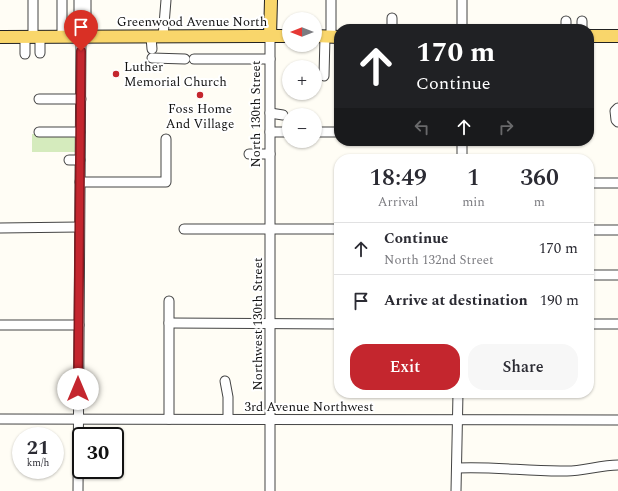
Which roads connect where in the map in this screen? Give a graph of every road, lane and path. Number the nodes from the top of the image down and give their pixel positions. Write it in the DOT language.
graph roads {
  1 [pos="33,0"];
  2 [pos="62,0"];
  3 [pos="79,0"];
  4 [pos="86,0"];
  5 [pos="166,0"];
  6 [pos="271,0"];
  7 [pos="331,0"];
  8 [pos="462,0"];
  9 [pos="392,18"];
  10 [pos="392,24"];
  11 [pos="462,24"];
  12 [pos="270,36"];
  13 [pos="282,36"];
  14 [pos="327,36"];
  15 [pos="594,36"];
  16 [pos="618,36"];
  17 [pos="0,37"];
  18 [pos="33,37"];
  19 [pos="62,37"];
  20 [pos="82,37"];
  21 [pos="157,37"];
  22 [pos="40,53"];
  23 [pos="25,54"];
  24 [pos="185,58"];
  25 [pos="194,59"];
  26 [pos="270,59"];
  27 [pos="324,76"];
  28 [pos="39,99"];
  29 [pos="81,99"];
  30 [pos="618,108"];
  31 [pos="270,113"];
  32 [pos="282,114"];
  33 [pos="618,122"];
  34 [pos="39,132"];
  35 [pos="80,132"];
  36 [pos="270,132"];
  37 [pos="282,132"];
  38 [pos="322,132"];
  39 [pos="334,132"];
  40 [pos="166,139"];
  41 [pos="249,154"];
  42 [pos="270,154"];
  43 [pos="69,160"];
  44 [pos="80,160"];
  45 [pos="80,182"];
  46 [pos="594,183"];
  47 [pos="618,183"];
  48 [pos="79,227"];
  49 [pos="0,228"];
  50 [pos="184,229"];
  51 [pos="271,229"];
  52 [pos="334,229"];
  53 [pos="594,230"];
  54 [pos="618,230"];
  55 [pos="594,275"];
  56 [pos="618,275"];
  57 [pos="169,301"];
  58 [pos="169,323"];
  59 [pos="270,324"];
  60 [pos="334,324"];
  61 [pos="594,324"];
  62 [pos="618,324"];
  63 [pos="0,325"];
  64 [pos="78,325"];
  65 [pos="225,381"];
  66 [pos="458,398"];
  67 [pos="0,419"];
  68 [pos="169,419"];
  69 [pos="228,419"];
  70 [pos="270,419"];
  71 [pos="78,420"];
  72 [pos="458,420"];
  73 [pos="618,420"];
  74 [pos="618,464"];
  75 [pos="457,468"];
  76 [pos="78,491"];
  77 [pos="270,491"];
  78 [pos="456,491"];
  1 -- 18 [label="street"];
  2 -- 19 [label="street"];
  3 -- 20 [label="street"];
  4 -- 20 [label="street"];
  5 -- 21 [label="street"];
  6 -- 12 [label="main road, North 130th Street"];
  7 -- 14 [label="street"];
  8 -- 11 [label="street"];
  9 -- 10 [label="street"];
  12 -- 13 [label="main road, Greenwood Avenue North"];
  12 -- 21 [label="main road, Greenwood Avenue North"];
  12 -- 26 [label="street, North 130th Street"];
  14 -- 27 [label="street"];
  15 -- 16 [label="main road"];
  17 -- 18 [label="main road, Greenwood Avenue North"];
  18 -- 19 [label="main road, Greenwood Avenue North"];
  18 -- 22 [label="street"];
  18 -- 23 [label="street"];
  19 -- 20 [label="main road, Greenwood Avenue North"];
  20 -- 21 [label="main road, Greenwood Avenue North"];
  20 -- 29 [label="street"];
  21 -- 24 [label="street"];
  25 -- 26 [label="street"];
  26 -- 31 [label="street, North 130th Street"];
  28 -- 29 [label="street"];
  29 -- 35 [label="street"];
  30 -- 33 [label="street"];
  31 -- 32 [label="street"];
  31 -- 36 [label="street, North 130th Street"];
  34 -- 35 [label="street"];
  35 -- 44 [label="street"];
  36 -- 37 [label="street"];
  36 -- 42 [label="street, North 130th Street"];
  38 -- 39 [label="street"];
  40 -- 45 [label="street"];
  41 -- 42 [label="street"];
  42 -- 51 [label="street, North 130th Street"];
  43 -- 44 [label="street"];
  44 -- 45 [label="street"];
  45 -- 48 [label="street"];
  46 -- 47 [label="street"];
  48 -- 49 [label="street"];
  48 -- 64 [label="street"];
  50 -- 51 [label="street"];
  51 -- 52 [label="street"];
  51 -- 59 [label="street, Northwest 130th Street"];
  53 -- 54 [label="street"];
  55 -- 56 [label="street"];
  57 -- 58 [label="street"];
  58 -- 59 [label="street"];
  58 -- 68 [label="street"];
  59 -- 60 [label="street"];
  59 -- 70 [label="street, Northwest 130th Street"];
  61 -- 62 [label="street"];
  63 -- 64 [label="street"];
  64 -- 71 [label="street"];
  65 -- 69 [label="street"];
  66 -- 72 [label="street"];
  67 -- 71 [label="street, 3rd Avenue Northwest"];
  68 -- 69 [label="street, 3rd Avenue Northwest"];
  68 -- 71 [label="street, 3rd Avenue Northwest"];
  69 -- 70 [label="street, 3rd Avenue Northwest"];
  70 -- 72 [label="street, 3rd Avenue Northwest"];
  70 -- 77 [label="street, Northwest 130th Street"];
  71 -- 76 [label="street"];
  72 -- 73 [label="street, 3rd Avenue Northwest"];
  72 -- 75 [label="street"];
  74 -- 75 [label="street"];
  75 -- 78 [label="street"];
}
